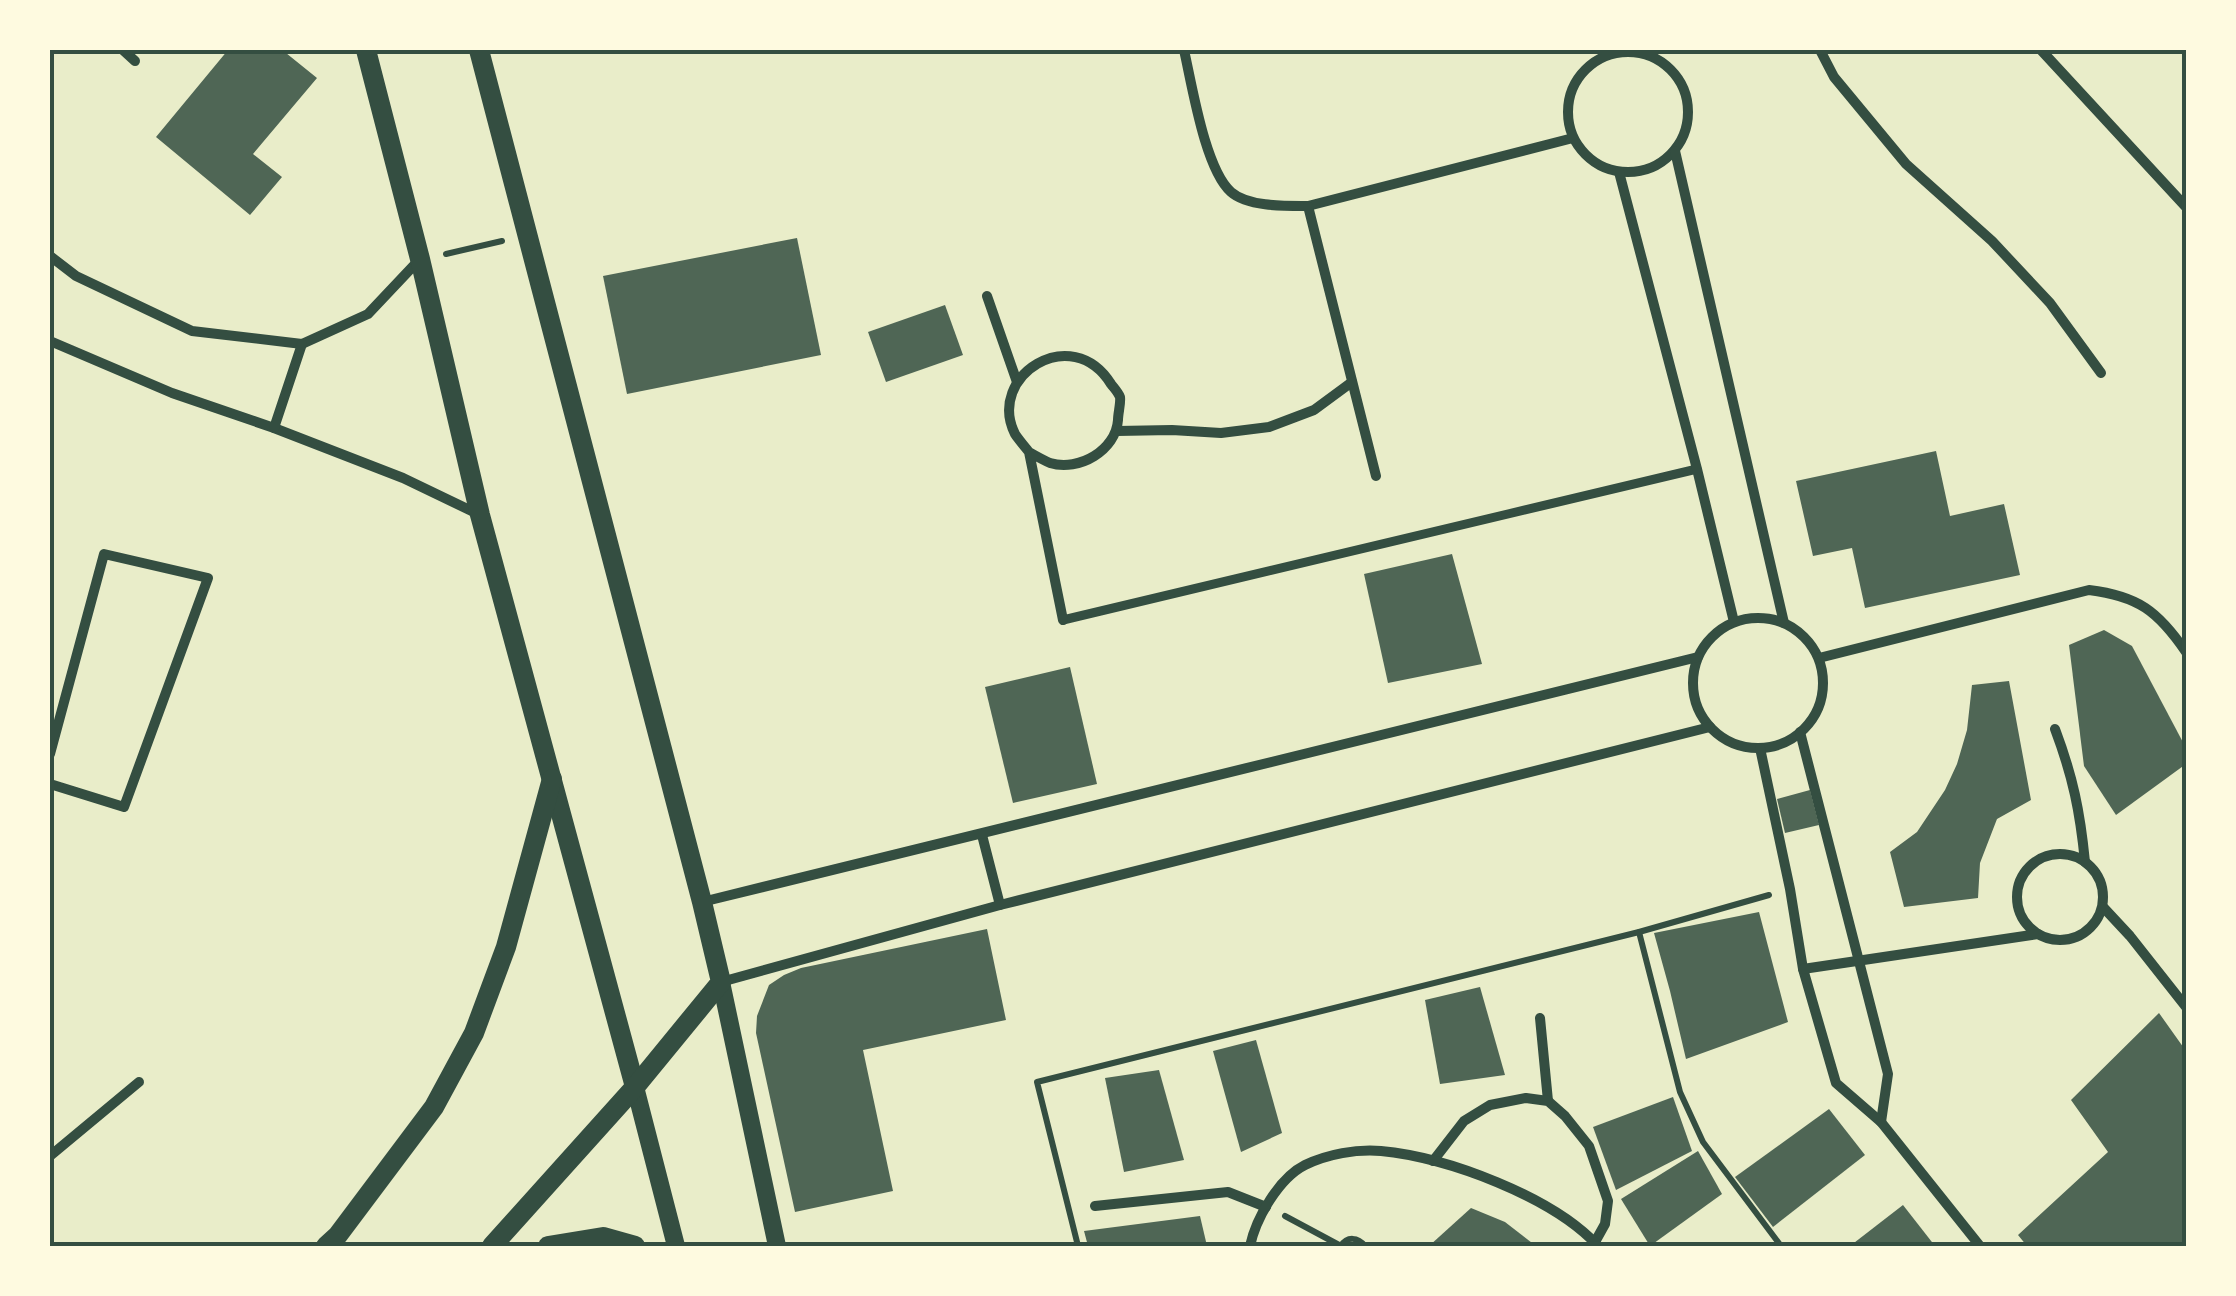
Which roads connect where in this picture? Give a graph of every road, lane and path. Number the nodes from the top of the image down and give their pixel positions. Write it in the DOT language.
graph roads {
  1 [pos="123,50"];
  2 [pos="366,50"];
  3 [pos="479,50"];
  4 [pos="1184,50"];
  5 [pos="1820,50"];
  6 [pos="2041,50"];
  7 [pos="1603,53"];
  8 [pos="134,61"];
  9 [pos="1573,138"];
  10 [pos="1675,151"];
  11 [pos="1619,172"];
  12 [pos="1308,206"];
  13 [pos="2186,208"];
  14 [pos="528,236"];
  15 [pos="50,256"];
  16 [pos="420,259"];
  17 [pos="987,296"];
  18 [pos="50,341"];
  19 [pos="302,344"];
  20 [pos="2102,373"];
  21 [pos="1017,382"];
  22 [pos="1352,382"];
  23 [pos="274,428"];
  24 [pos="1117,431"];
  25 [pos="1029,452"];
  26 [pos="1697,469"];
  27 [pos="1376,476"];
  28 [pos="480,515"];
  29 [pos="1063,620"];
  30 [pos="1734,622"];
  31 [pos="1784,623"];
  32 [pos="2186,652"];
  33 [pos="1698,658"];
  34 [pos="1818,658"];
  35 [pos="1710,726"];
  36 [pos="2055,730"];
  37 [pos="1800,732"];
  38 [pos="51,747"];
  39 [pos="1760,748"];
  40 [pos="552,777"];
  41 [pos="50,784"];
  42 [pos="982,835"];
  43 [pos="2086,862"];
  44 [pos="1790,889"];
  45 [pos="702,902"];
  46 [pos="1000,905"];
  47 [pos="2102,908"];
  48 [pos="1640,932"];
  49 [pos="2038,934"];
  50 [pos="1859,961"];
  51 [pos="1803,969"];
  52 [pos="720,982"];
  53 [pos="2186,1008"];
  54 [pos="1540,1018"];
  55 [pos="139,1082"];
  56 [pos="635,1086"];
  57 [pos="1548,1101"];
  58 [pos="1881,1122"];
  59 [pos="50,1156"];
  60 [pos="1433,1160"];
  61 [pos="1095,1206"];
  62 [pos="1266,1206"];
  63 [pos="1597,1244"];
  64 [pos="326,1246"];
  65 [pos="492,1246"];
  66 [pos="548,1246"];
  67 [pos="635,1246"];
  68 [pos="676,1246"];
  69 [pos="777,1246"];
  70 [pos="1078,1246"];
  71 [pos="1250,1246"];
  72 [pos="1341,1246"];
  73 [pos="1364,1246"];
  74 [pos="1781,1246"];
  75 [pos="1980,1246"];
  1 -- 8 [label="street"];
  2 -- 16 [label="main road"];
  3 -- 14 [label="main road"];
  4 -- 12 [label="street"];
  5 -- 20 [label="street"];
  6 -- 13 [label="street"];
  7 -- 9 [label="street"];
  7 -- 10 [label="street"];
  9 -- 11 [label="street"];
  9 -- 12 [label="street"];
  10 -- 11 [label="street"];
  10 -- 31 [label="street"];
  11 -- 26 [label="street"];
  12 -- 22 [label="street"];
  14 -- 16 [label="path"];
  14 -- 45 [label="main road"];
  15 -- 19 [label="street"];
  16 -- 19 [label="street"];
  16 -- 28 [label="main road"];
  17 -- 21 [label="street"];
  18 -- 23 [label="street"];
  19 -- 23 [label="street"];
  21 -- 24 [label="street"];
  21 -- 25 [label="street"];
  22 -- 24 [label="street"];
  22 -- 27 [label="street"];
  23 -- 28 [label="street"];
  24 -- 25 [label="street"];
  25 -- 29 [label="street"];
  26 -- 29 [label="street"];
  26 -- 30 [label="street"];
  28 -- 40 [label="main road"];
  30 -- 31 [label="street"];
  30 -- 33 [label="street"];
  31 -- 34 [label="street"];
  32 -- 34 [label="street"];
  33 -- 35 [label="street"];
  33 -- 42 [label="street"];
  34 -- 37 [label="street"];
  35 -- 39 [label="street"];
  35 -- 46 [label="street"];
  36 -- 43 [label="street"];
  37 -- 39 [label="street"];
  37 -- 50 [label="street"];
  38 -- 41 [label="street"];
  39 -- 44 [label="street"];
  40 -- 56 [label="main road"];
  40 -- 64 [label="main road"];
  42 -- 45 [label="street"];
  42 -- 46 [label="street"];
  43 -- 47 [label="street"];
  43 -- 49 [label="street"];
  44 -- 48 [label="path"];
  44 -- 51 [label="street"];
  45 -- 52 [label="main road"];
  46 -- 52 [label="street"];
  47 -- 49 [label="street"];
  47 -- 53 [label="street"];
  48 -- 70 [label="path"];
  48 -- 74 [label="path"];
  49 -- 50 [label="street"];
  50 -- 51 [label="street"];
  50 -- 58 [label="street"];
  51 -- 58 [label="street"];
  52 -- 56 [label="main road"];
  52 -- 69 [label="street"];
  54 -- 57 [label="street"];
  55 -- 59 [label="street"];
  56 -- 65 [label="main road"];
  56 -- 68 [label="street"];
  57 -- 60 [label="street"];
  57 -- 63 [label="street"];
  58 -- 75 [label="street"];
  60 -- 62 [label="street"];
  60 -- 63 [label="street"];
  61 -- 62 [label="street"];
  62 -- 71 [label="street"];
  62 -- 72 [label="path"];
  66 -- 67 [label="main road"];
  72 -- 73 [label="path"];
}
